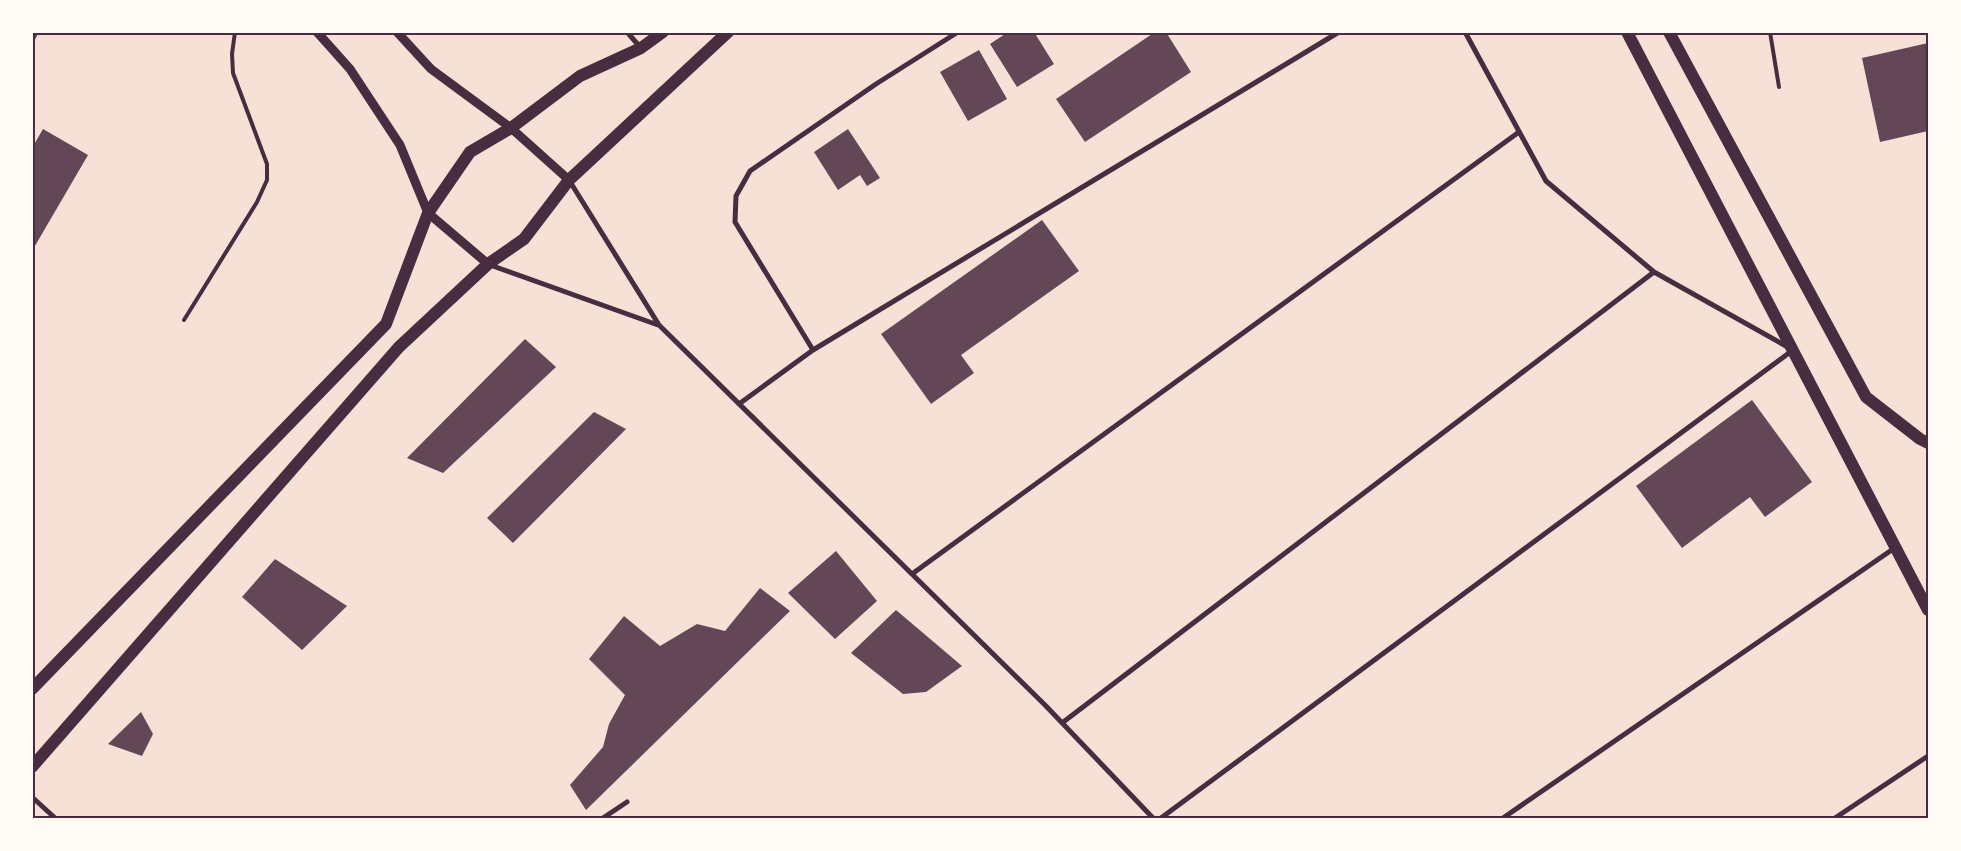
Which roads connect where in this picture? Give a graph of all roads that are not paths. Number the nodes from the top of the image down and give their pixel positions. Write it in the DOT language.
graph roads {
  1 [pos="235,32"];
  2 [pos="317,32"];
  3 [pos="397,32"];
  4 [pos="628,32"];
  5 [pos="663,32"];
  6 [pos="728,32"];
  7 [pos="958,32"];
  8 [pos="1339,32"];
  9 [pos="1465,32"];
  10 [pos="1626,32"];
  11 [pos="1668,32"];
  12 [pos="1770,32"];
  13 [pos="641,48"];
  14 [pos="1779,87"];
  15 [pos="512,128"];
  16 [pos="1519,132"];
  17 [pos="569,180"];
  18 [pos="428,213"];
  19 [pos="488,264"];
  20 [pos="1654,272"];
  21 [pos="184,320"];
  22 [pos="659,325"];
  23 [pos="813,350"];
  24 [pos="1793,350"];
  25 [pos="739,404"];
  26 [pos="1928,443"];
  27 [pos="1896,546"];
  28 [pos="912,574"];
  29 [pos="1928,610"];
  30 [pos="32,689"];
  31 [pos="1062,723"];
  32 [pos="1928,756"];
  33 [pos="32,767"];
  34 [pos="32,797"];
  35 [pos="627,802"];
  36 [pos="55,818"];
  37 [pos="604,818"];
  38 [pos="1153,818"];
  39 [pos="1161,818"];
  40 [pos="1503,818"];
  41 [pos="1834,818"];
  1 -- 21 [label="lane"];
  2 -- 18 [label="street"];
  3 -- 15 [label="street"];
  4 -- 13 [label="street"];
  5 -- 13 [label="main road"];
  6 -- 17 [label="main road"];
  7 -- 23 [label="street"];
  8 -- 23 [label="street"];
  9 -- 16 [label="street"];
  10 -- 24 [label="main road"];
  11 -- 26 [label="main road"];
  12 -- 14 [label="lane"];
  13 -- 15 [label="main road"];
  15 -- 17 [label="street"];
  15 -- 18 [label="main road"];
  16 -- 20 [label="street"];
  16 -- 28 [label="street"];
  17 -- 19 [label="main road"];
  17 -- 22 [label="street"];
  18 -- 19 [label="street"];
  18 -- 30 [label="main road"];
  19 -- 22 [label="street"];
  19 -- 33 [label="main road"];
  20 -- 24 [label="street"];
  20 -- 31 [label="street"];
  22 -- 25 [label="street"];
  23 -- 25 [label="street"];
  24 -- 27 [label="main road"];
  24 -- 39 [label="street"];
  25 -- 28 [label="street"];
  27 -- 29 [label="main road"];
  27 -- 40 [label="street"];
  28 -- 31 [label="street"];
  31 -- 38 [label="street"];
  32 -- 41 [label="street"];
  34 -- 36 [label="street"];
  35 -- 37 [label="street"];
}
